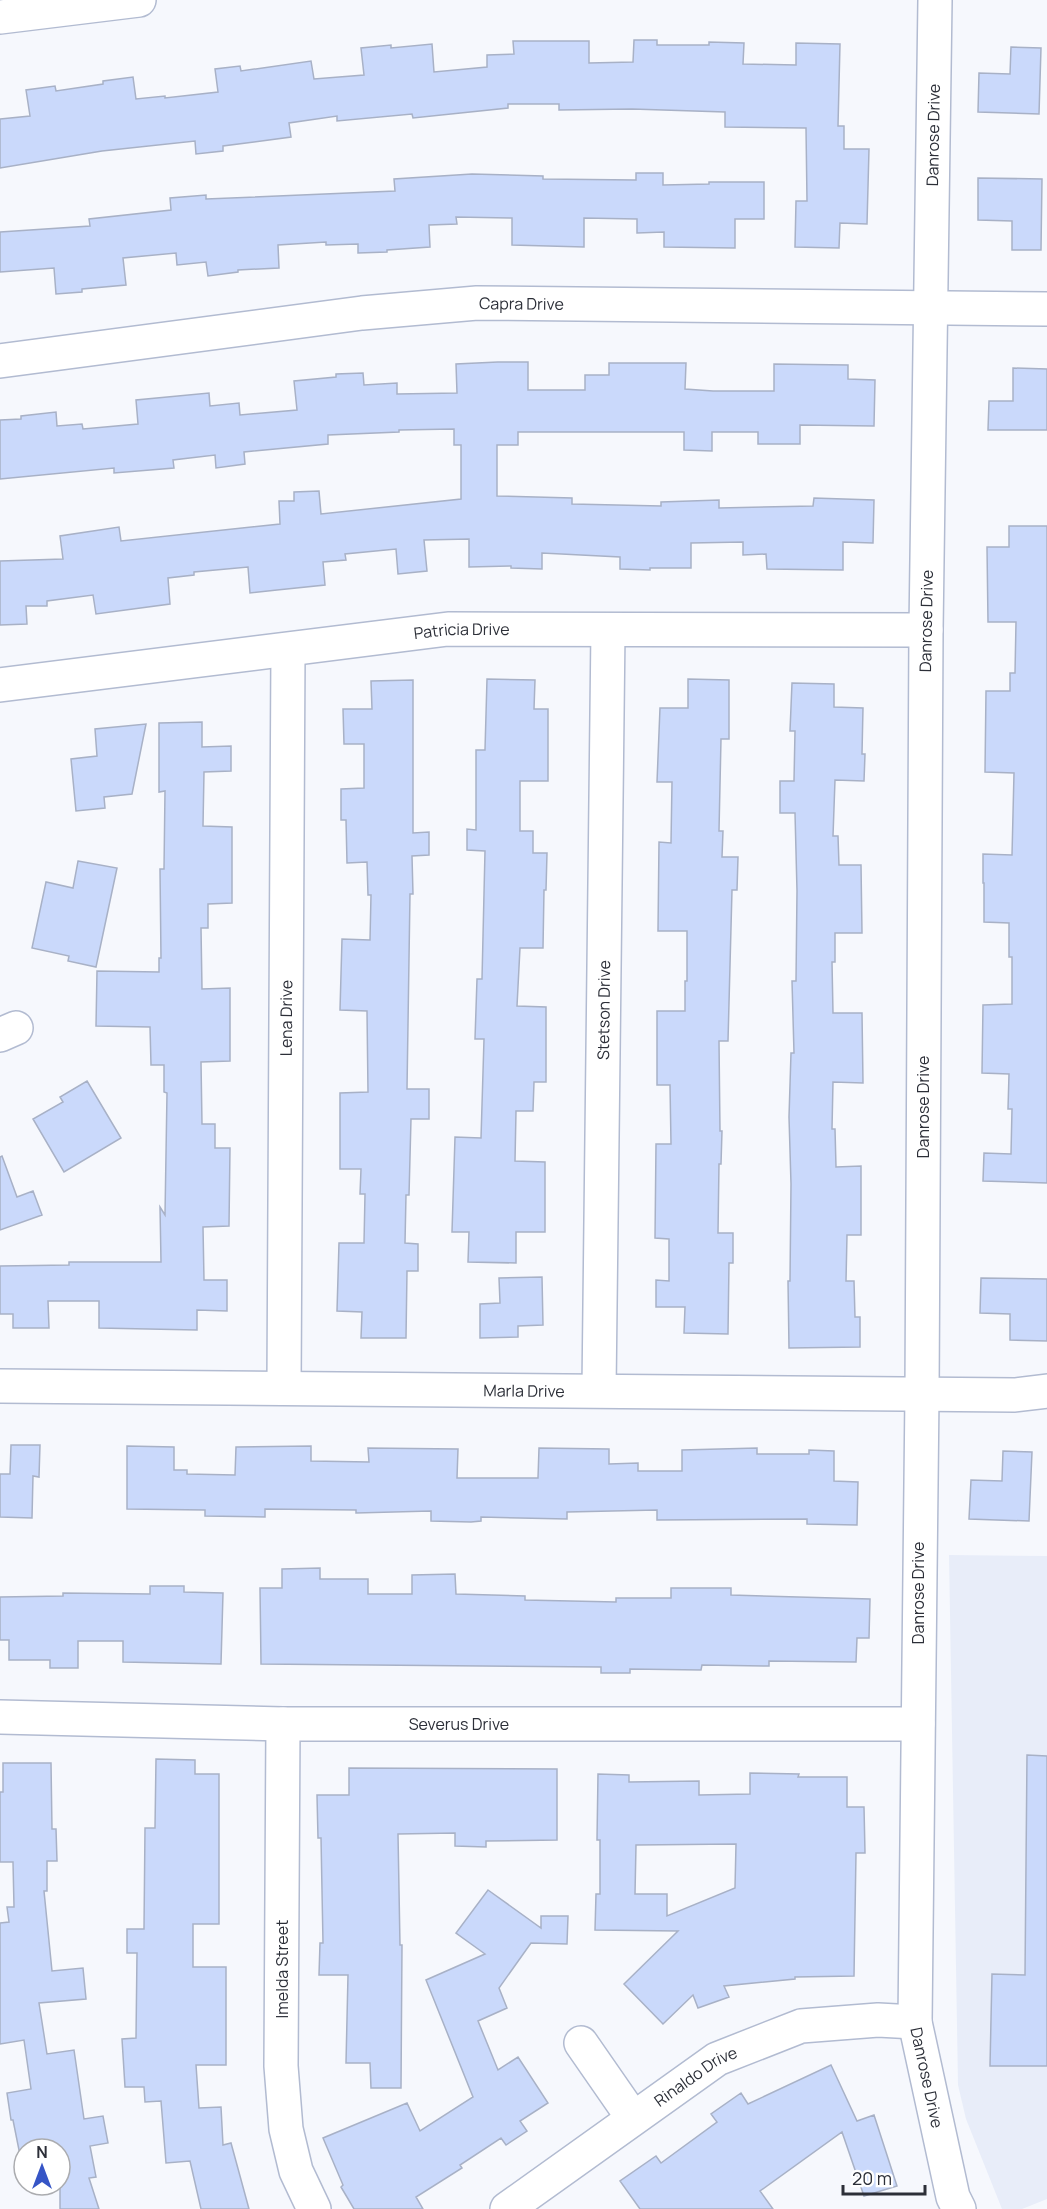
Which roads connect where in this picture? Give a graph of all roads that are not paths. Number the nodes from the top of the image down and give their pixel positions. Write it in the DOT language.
graph roads {
  1 [pos="139,0"];
  2 [pos="935,0"];
  3 [pos="0,17"];
  4 [pos="931,309"];
  5 [pos="1047,309"];
  6 [pos="0,361"];
  7 [pos="608,630"];
  8 [pos="926,630"];
  9 [pos="288,650"];
  10 [pos="0,685"];
  11 [pos="0,1386"];
  12 [pos="284,1387"];
  13 [pos="599,1390"];
  14 [pos="1047,1391"];
  15 [pos="922,1394"];
  16 [pos="0,1717"];
  17 [pos="283,1724"];
  18 [pos="918,1724"];
  19 [pos="915,2022"];
  20 [pos="581,2043"];
  21 [pos="633,2118"];
  22 [pos="314,2209"];
  23 [pos="507,2209"];
  24 [pos="959,2209"];
  1 -- 3 [label="street"];
  2 -- 4 [label="street, Danrose Drive"];
  4 -- 5 [label="street, Capra Drive"];
  4 -- 6 [label="street, Capra Drive"];
  4 -- 8 [label="street, Danrose Drive"];
  7 -- 8 [label="street, Patricia Drive"];
  7 -- 9 [label="street, Patricia Drive"];
  7 -- 13 [label="street, Stetson Drive"];
  8 -- 15 [label="street, Danrose Drive"];
  9 -- 10 [label="street, Patricia Drive"];
  9 -- 12 [label="street, Lena Drive"];
  11 -- 12 [label="street, Marla Drive"];
  12 -- 13 [label="street, Marla Drive"];
  13 -- 15 [label="street, Marla Drive"];
  14 -- 15 [label="street, Marla Drive"];
  15 -- 18 [label="street, Danrose Drive"];
  16 -- 17 [label="street, Severus Drive"];
  17 -- 18 [label="street, Severus Drive"];
  17 -- 22 [label="street, Imelda Street"];
  18 -- 19 [label="street, Danrose Drive"];
  19 -- 21 [label="street, Rinaldo Drive"];
  19 -- 24 [label="street, Danrose Drive"];
  20 -- 21 [label="street"];
  21 -- 23 [label="street, Rinaldo Drive"];
}
